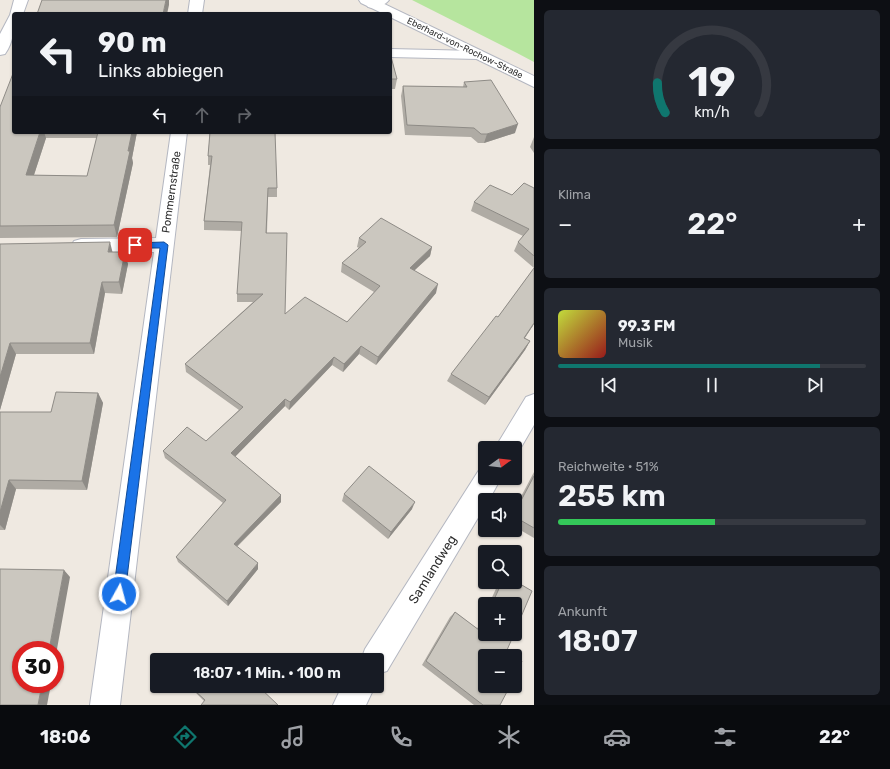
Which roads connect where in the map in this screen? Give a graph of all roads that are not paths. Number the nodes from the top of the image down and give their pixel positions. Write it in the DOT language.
graph roads {
  1 [pos="22,0"];
  2 [pos="197,0"];
  3 [pos="374,1"];
  4 [pos="17,12"];
  5 [pos="195,12"];
  6 [pos="12,23"];
  7 [pos="0,52"];
  8 [pos="392,53"];
  9 [pos="478,55"];
  10 [pos="534,82"];
  11 [pos="179,134"];
  12 [pos="164,245"];
  13 [pos="64,246"];
  14 [pos="534,404"];
  15 [pos="511,441"];
  16 [pos="484,485"];
  17 [pos="380,653"];
  18 [pos="356,693"];
  19 [pos="105,705"];
  20 [pos="348,705"];
  1 -- 4 [label="street"];
  2 -- 5 [label="street"];
  3 -- 9 [label="street, Eberhard-von-Rochow-Straße"];
  6 -- 7 [label="street"];
  8 -- 9 [label="street"];
  9 -- 10 [label="street, Eberhard-von-Rochow-Straße"];
  11 -- 12 [label="street, Pommernstraße"];
  12 -- 13 [label="street"];
  12 -- 19 [label="street, Pommernstraße"];
  14 -- 15 [label="street"];
  16 -- 17 [label="street, Samlandweg"];
  18 -- 20 [label="street"];
}
